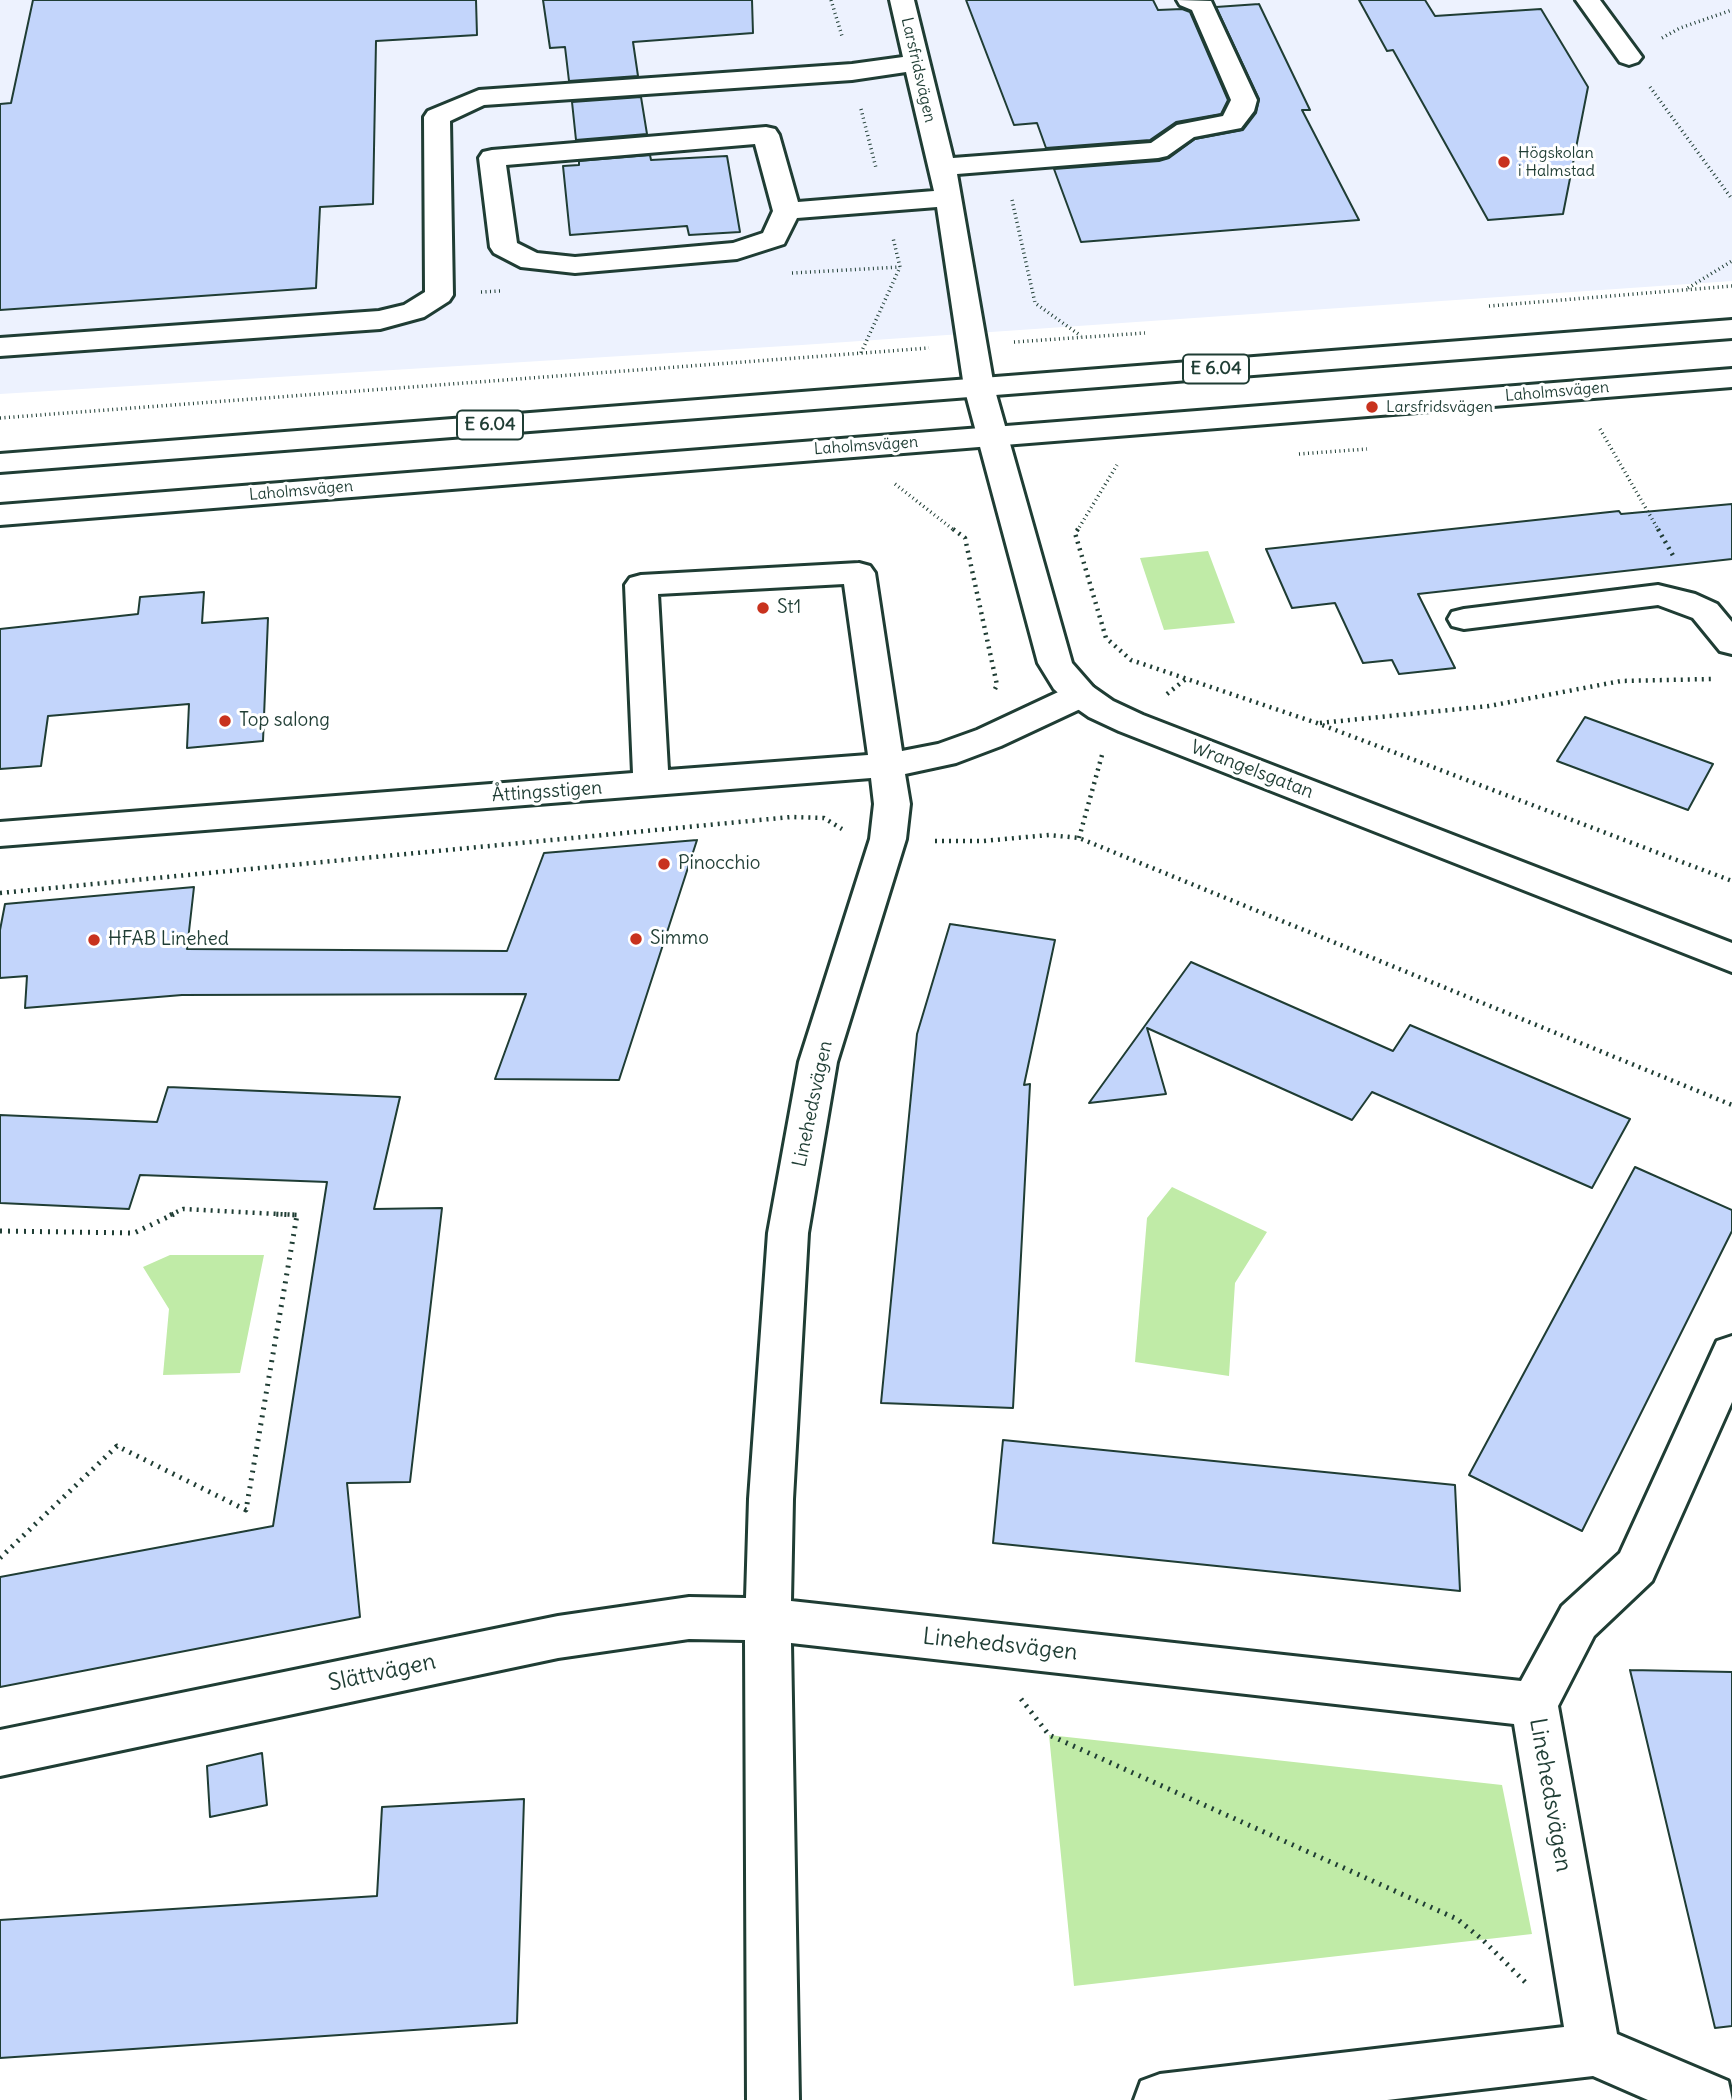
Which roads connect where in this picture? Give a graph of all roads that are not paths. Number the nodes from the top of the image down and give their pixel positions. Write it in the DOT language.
graph roads {
  1 [pos="902,0"];
  2 [pos="1189,0"];
  3 [pos="1588,0"];
  4 [pos="1629,57"];
  5 [pos="916,64"];
  6 [pos="759,107"];
  7 [pos="941,167"];
  8 [pos="949,198"];
  9 [pos="787,211"];
  10 [pos="1732,329"];
  11 [pos="0,347"];
  12 [pos="1732,378"];
  13 [pos="979,387"];
  14 [pos="992,437"];
  15 [pos="0,463"];
  16 [pos="0,515"];
  17 [pos="1464,619"];
  18 [pos="1732,643"];
  19 [pos="1081,695"];
  20 [pos="888,765"];
  21 [pos="651,784"];
  22 [pos="0,834"];
  23 [pos="1732,958"];
  24 [pos="1732,1354"];
  25 [pos="768,1619"];
  26 [pos="1534,1704"];
  27 [pos="0,1753"];
  28 [pos="1594,2050"];
  29 [pos="774,2100"];
  30 [pos="1160,2100"];
  31 [pos="1709,2100"];
  1 -- 5 [label="main road, Larsfridsvägen"];
  2 -- 7 [label="main road"];
  3 -- 4 [label="main road"];
  5 -- 6 [label="main road"];
  5 -- 7 [label="main road, Larsfridsvägen"];
  6 -- 9 [label="main road"];
  6 -- 9 [label="main road"];
  6 -- 11 [label="main road"];
  7 -- 8 [label="main road, Larsfridsvägen"];
  8 -- 9 [label="main road"];
  8 -- 13 [label="main road, Larsfridsvägen"];
  10 -- 13 [label="main road, E 6.04"];
  12 -- 14 [label="main road, Laholmsvägen"];
  13 -- 14 [label="main road, Wrangelsgatan"];
  13 -- 15 [label="main road, E 6.04"];
  14 -- 16 [label="main road, Laholmsvägen"];
  14 -- 19 [label="main road, Wrangelsgatan"];
  17 -- 18 [label="main road"];
  19 -- 20 [label="main road, Åttingsstigen"];
  19 -- 23 [label="main road, Wrangelsgatan"];
  20 -- 21 [label="main road, Åttingsstigen"];
  20 -- 21 [label="main road, Linehedsvägen"];
  20 -- 25 [label="main road, Linehedsvägen"];
  21 -- 22 [label="main road, Åttingsstigen"];
  24 -- 26 [label="main road"];
  25 -- 26 [label="main road, Linehedsvägen"];
  25 -- 27 [label="main road, Slättvägen"];
  25 -- 29 [label="main road, Linehedsvägen"];
  26 -- 28 [label="main road, Linehedsvägen"];
  28 -- 30 [label="main road"];
  28 -- 31 [label="main road"];
}
